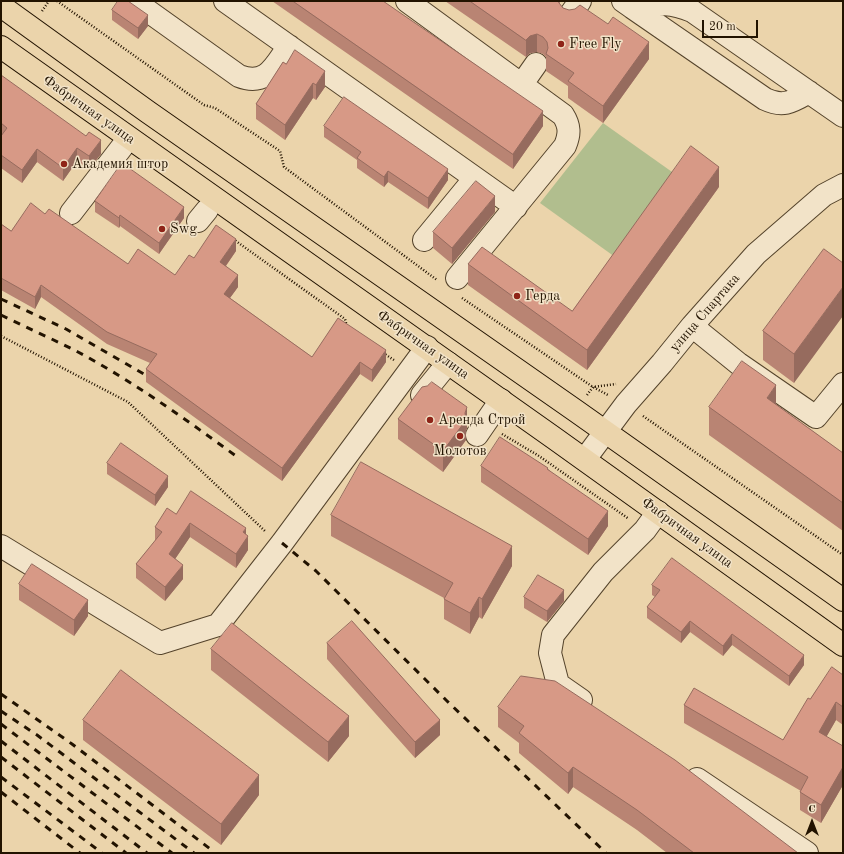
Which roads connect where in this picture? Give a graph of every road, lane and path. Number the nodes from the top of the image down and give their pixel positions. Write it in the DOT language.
graph roads {
  1 [pos="225,1"];
  2 [pos="407,1"];
  3 [pos="139,2"];
  4 [pos="628,4"];
  5 [pos="1,6"];
  6 [pos="289,46"];
  7 [pos="1,47"];
  8 [pos="536,64"];
  9 [pos="522,84"];
  10 [pos="808,92"];
  11 [pos="843,116"];
  12 [pos="122,147"];
  13 [pos="475,178"];
  14 [pos="843,185"];
  15 [pos="516,207"];
  16 [pos="71,213"];
  17 [pos="424,240"];
  18 [pos="457,278"];
  19 [pos="692,326"];
  20 [pos="1,336"];
  21 [pos="426,348"];
  22 [pos="448,363"];
  23 [pos="622,383"];
  24 [pos="843,384"];
  25 [pos="422,395"];
  26 [pos="502,400"];
  27 [pos="576,411"];
  28 [pos="605,432"];
  29 [pos="477,435"];
  30 [pos="554,438"];
  31 [pos="539,456"];
  32 [pos="584,459"];
  33 [pos="658,512"];
  34 [pos="282,543"];
  35 [pos="1,546"];
  36 [pos="843,600"];
  37 [pos="843,645"];
  38 [pos="597,711"];
  39 [pos="682,769"];
  40 [pos="807,853"];
  1 -- 6 [label="street"];
  2 -- 9 [label="street"];
  3 -- 6 [label="street"];
  4 -- 10 [label="street"];
  4 -- 10 [label="street"];
  5 -- 27 [label="main road"];
  6 -- 13 [label="street"];
  7 -- 21 [label="main road, Фабричная улица"];
  8 -- 9 [label="street"];
  9 -- 15 [label="street"];
  10 -- 11 [label="street"];
  12 -- 16 [label="street"];
  13 -- 15 [label="street"];
  13 -- 17 [label="street"];
  14 -- 19 [label="street, улица Спартака"];
  15 -- 18 [label="street"];
  19 -- 24 [label="street"];
  19 -- 28 [label="street, улица Спартака"];
  20 -- 34 [label="path"];
  21 -- 22 [label="main road, Фабричная улица"];
  21 -- 34 [label="street"];
  22 -- 25 [label="street"];
  22 -- 26 [label="main road, Фабричная улица"];
  23 -- 27 [label="path"];
  26 -- 29 [label="street"];
  26 -- 30 [label="main road, Фабричная улица"];
  27 -- 28 [label="main road"];
  28 -- 32 [label="street, улица Спартака"];
  28 -- 36 [label="main road"];
  30 -- 31 [label="path"];
  30 -- 32 [label="main road, Фабричная улица"];
  32 -- 33 [label="main road, Фабричная улица"];
  33 -- 37 [label="main road, Фабричная улица"];
  33 -- 38 [label="street"];
  34 -- 35 [label="street"];
  39 -- 40 [label="street"];
}
